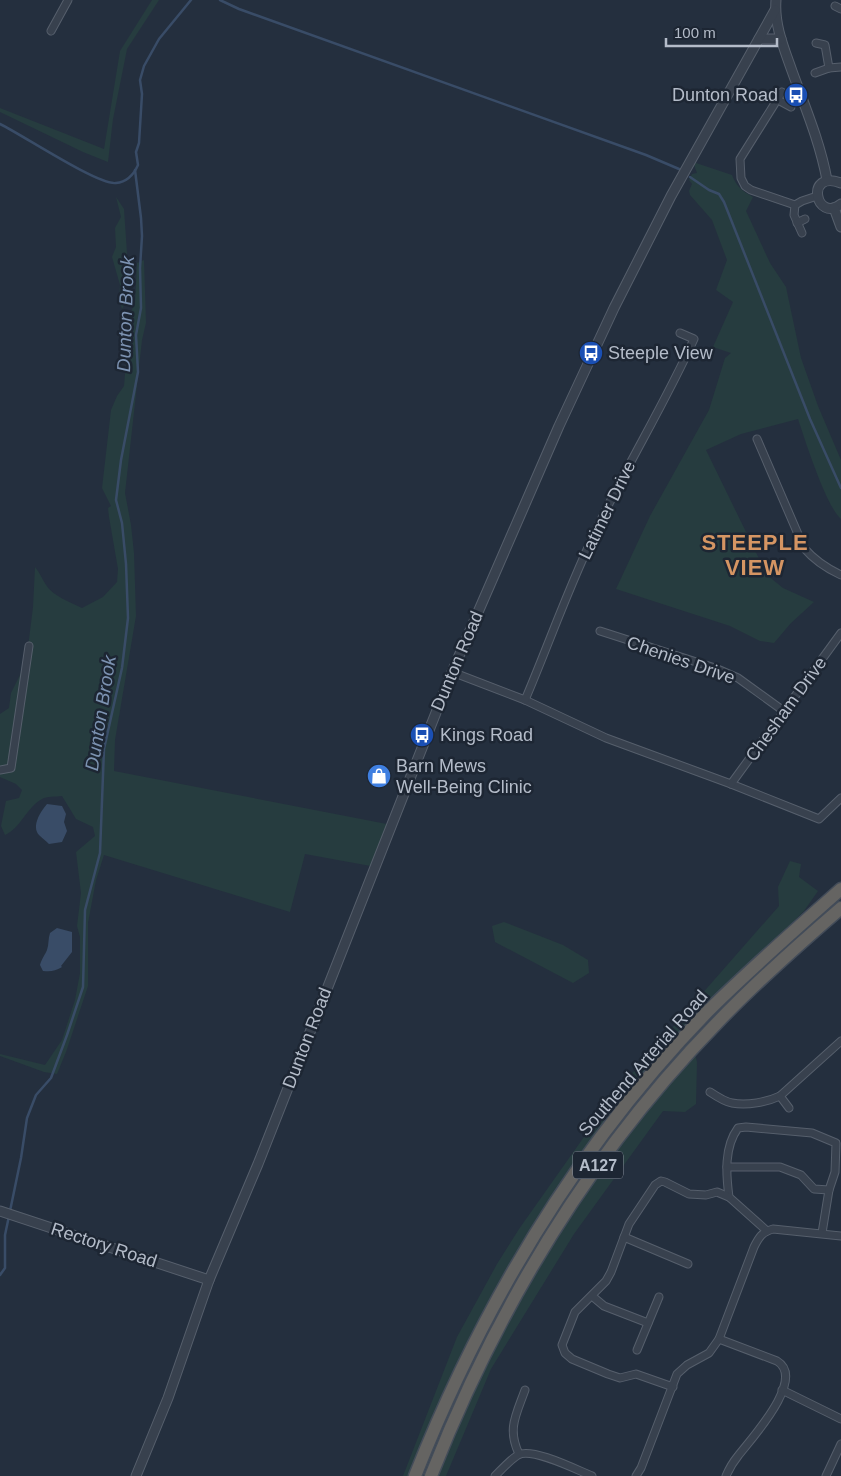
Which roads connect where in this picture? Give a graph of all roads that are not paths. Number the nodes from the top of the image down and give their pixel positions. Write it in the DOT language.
graph roads {
  1 [pos="68,0"];
  2 [pos="775,5"];
  3 [pos="51,31"];
  4 [pos="759,39"];
  5 [pos="781,39"];
  6 [pos="816,43"];
  7 [pos="841,67"];
  8 [pos="829,68"];
  9 [pos="815,73"];
  10 [pos="782,92"];
  11 [pos="778,100"];
  12 [pos="791,107"];
  13 [pos="827,180"];
  14 [pos="841,183"];
  15 [pos="817,196"];
  16 [pos="795,206"];
  17 [pos="837,206"];
  18 [pos="805,219"];
  19 [pos="797,223"];
  20 [pos="841,228"];
  21 [pos="802,233"];
  22 [pos="680,333"];
  23 [pos="757,439"];
  24 [pos="841,575"];
  25 [pos="600,631"];
  26 [pos="841,633"];
  27 [pos="29,646"];
  28 [pos="452,672"];
  29 [pos="525,700"];
  30 [pos="785,712"];
  31 [pos="0,770"];
  32 [pos="731,784"];
  33 [pos="841,798"];
  34 [pos="841,889"];
  35 [pos="841,908"];
  36 [pos="841,1041"];
  37 [pos="710,1092"];
  38 [pos="780,1096"];
  39 [pos="789,1108"];
  40 [pos="726,1167"];
  41 [pos="829,1190"];
  42 [pos="729,1196"];
  43 [pos="6,1213"];
  44 [pos="767,1231"];
  45 [pos="822,1233"];
  46 [pos="841,1236"];
  47 [pos="624,1237"];
  48 [pos="688,1264"];
  49 [pos="209,1280"];
  50 [pos="592,1296"];
  51 [pos="659,1297"];
  52 [pos="648,1323"];
  53 [pos="719,1339"];
  54 [pos="637,1350"];
  55 [pos="673,1387"];
  56 [pos="525,1390"];
  57 [pos="782,1390"];
  58 [pos="841,1419"];
  59 [pos="841,1444"];
  60 [pos="519,1454"];
  61 [pos="588,1475"];
  62 [pos="136,1476"];
  63 [pos="415,1476"];
  64 [pos="430,1476"];
  65 [pos="494,1476"];
  66 [pos="636,1476"];
  67 [pos="726,1476"];
  68 [pos="826,1476"];
  1 -- 3 [label="street"];
  2 -- 4 [label="street, Dunton Road"];
  2 -- 5 [label="street"];
  4 -- 5 [label="street"];
  4 -- 28 [label="street, Dunton Road"];
  5 -- 13 [label="street"];
  6 -- 8 [label="street"];
  7 -- 8 [label="street"];
  8 -- 9 [label="street"];
  10 -- 11 [label="street"];
  11 -- 12 [label="street"];
  11 -- 16 [label="street"];
  13 -- 14 [label="street"];
  13 -- 15 [label="street"];
  15 -- 16 [label="street"];
  15 -- 17 [label="street"];
  16 -- 19 [label="street"];
  17 -- 20 [label="street"];
  18 -- 19 [label="street"];
  19 -- 21 [label="street"];
  22 -- 29 [label="street, Latimer Drive"];
  23 -- 24 [label="street"];
  25 -- 30 [label="street, Chenies Drive"];
  26 -- 30 [label="street, Chesham Drive"];
  27 -- 31 [label="street"];
  28 -- 29 [label="street"];
  28 -- 49 [label="street, Dunton Road"];
  29 -- 32 [label="street"];
  30 -- 32 [label="street, Chesham Drive"];
  32 -- 33 [label="street"];
  34 -- 63 [label="highway, Southend Arterial Road / A127"];
  35 -- 64 [label="highway, Southend Arterial Road / A127"];
  36 -- 38 [label="street"];
  37 -- 38 [label="street"];
  38 -- 39 [label="street"];
  40 -- 41 [label="street"];
  40 -- 41 [label="street"];
  40 -- 42 [label="street"];
  41 -- 45 [label="street"];
  42 -- 44 [label="street"];
  42 -- 47 [label="street"];
  43 -- 49 [label="street, Rectory Road"];
  44 -- 45 [label="street"];
  44 -- 53 [label="street"];
  45 -- 46 [label="street"];
  47 -- 48 [label="street"];
  47 -- 50 [label="street"];
  49 -- 62 [label="street, Dunton Road"];
  50 -- 52 [label="street"];
  50 -- 55 [label="street"];
  51 -- 52 [label="street"];
  52 -- 54 [label="street"];
  53 -- 55 [label="street"];
  53 -- 57 [label="street"];
  55 -- 66 [label="street"];
  56 -- 60 [label="street"];
  57 -- 58 [label="street"];
  57 -- 67 [label="street"];
  59 -- 68 [label="street"];
  60 -- 61 [label="street"];
  60 -- 65 [label="street"];
}
